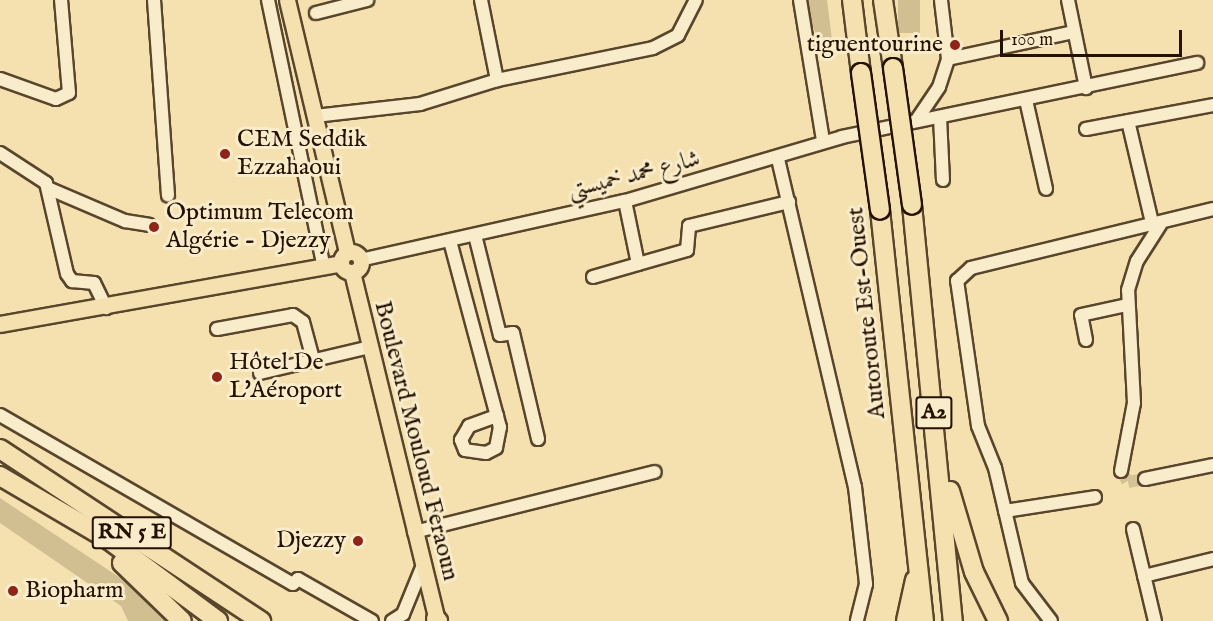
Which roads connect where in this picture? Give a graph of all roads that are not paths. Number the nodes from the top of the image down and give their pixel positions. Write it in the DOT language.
graph roads {
  1 [pos="61,0"];
  2 [pos="154,0"];
  3 [pos="268,0"];
  4 [pos="287,0"];
  5 [pos="367,0"];
  6 [pos="481,0"];
  7 [pos="696,0"];
  8 [pos="800,0"];
  9 [pos="852,0"];
  10 [pos="883,0"];
  11 [pos="941,0"];
  12 [pos="1068,0"];
  13 [pos="316,13"];
  14 [pos="1074,32"];
  15 [pos="948,59"];
  16 [pos="1197,63"];
  17 [pos="0,79"];
  18 [pos="497,80"];
  19 [pos="1086,88"];
  20 [pos="1026,100"];
  21 [pos="1213,105"];
  22 [pos="315,116"];
  23 [pos="940,117"];
  24 [pos="1128,120"];
  25 [pos="916,122"];
  26 [pos="1086,129"];
  27 [pos="823,141"];
  28 [pos="0,153"];
  29 [pos="778,159"];
  30 [pos="943,180"];
  31 [pos="50,189"];
  32 [pos="1046,189"];
  33 [pos="168,195"];
  34 [pos="625,201"];
  35 [pos="789,202"];
  36 [pos="1213,209"];
  37 [pos="149,225"];
  38 [pos="1157,225"];
  39 [pos="475,236"];
  40 [pos="450,241"];
  41 [pos="350,262"];
  42 [pos="638,264"];
  43 [pos="324,267"];
  44 [pos="593,277"];
  45 [pos="1127,305"];
  46 [pos="106,308"];
  47 [pos="0,324"];
  48 [pos="217,329"];
  49 [pos="1086,340"];
  50 [pos="370,347"];
  51 [pos="313,360"];
  52 [pos="260,373"];
  53 [pos="0,415"];
  54 [pos="497,416"];
  55 [pos="538,439"];
  56 [pos="0,449"];
  57 [pos="938,449"];
  58 [pos="1213,465"];
  59 [pos="1121,471"];
  60 [pos="654,472"];
  61 [pos="0,477"];
  62 [pos="1145,479"];
  63 [pos="1095,497"];
  64 [pos="1005,511"];
  65 [pos="1133,529"];
  66 [pos="414,532"];
  67 [pos="1213,559"];
  68 [pos="919,560"];
  69 [pos="423,566"];
  70 [pos="1144,576"];
  71 [pos="437,620"];
  72 [pos="182,621"];
  73 [pos="218,621"];
  74 [pos="261,621"];
  75 [pos="372,621"];
  76 [pos="392,621"];
  77 [pos="857,621"];
  78 [pos="906,621"];
  79 [pos="924,621"];
  80 [pos="953,621"];
  81 [pos="998,621"];
  82 [pos="1051,621"];
  83 [pos="1155,621"];
  1 -- 17 [label="street"];
  2 -- 33 [label="street"];
  3 -- 43 [label="street"];
  4 -- 22 [label="main road, Boulevard Mouloud Feraoun"];
  5 -- 13 [label="street"];
  6 -- 18 [label="street"];
  7 -- 18 [label="street"];
  8 -- 27 [label="street"];
  9 -- 68 [label="highway, Autoroute Est-Ouest / A2, bridge"];
  10 -- 57 [label="highway, A2, bridge"];
  11 -- 15 [label="street"];
  12 -- 14 [label="street"];
  14 -- 15 [label="street"];
  14 -- 19 [label="street"];
  15 -- 25 [label="street"];
  16 -- 19 [label="street, شارع محمد خميستي"];
  18 -- 22 [label="street"];
  19 -- 20 [label="street, شارع محمد خميستي"];
  20 -- 23 [label="street, شارع محمد خميستي"];
  20 -- 32 [label="street"];
  21 -- 24 [label="street"];
  22 -- 41 [label="main road, Boulevard Mouloud Feraoun"];
  23 -- 25 [label="street, شارع محمد خميستي"];
  23 -- 30 [label="street"];
  24 -- 26 [label="street"];
  24 -- 38 [label="street"];
  25 -- 27 [label="street, شارع محمد خميستي"];
  27 -- 29 [label="street, شارع محمد خميستي"];
  28 -- 31 [label="street"];
  29 -- 34 [label="street, شارع محمد خميستي"];
  29 -- 35 [label="street"];
  31 -- 37 [label="street"];
  31 -- 46 [label="street"];
  34 -- 39 [label="street, شارع محمد خميستي"];
  34 -- 42 [label="street"];
  35 -- 42 [label="street"];
  35 -- 77 [label="street"];
  36 -- 38 [label="street"];
  38 -- 45 [label="street"];
  38 -- 64 [label="street"];
  39 -- 40 [label="street, شارع محمد خميستي"];
  39 -- 55 [label="street"];
  40 -- 41 [label="street, شارع محمد خميستي"];
  40 -- 54 [label="street"];
  41 -- 43 [label="main road"];
  41 -- 50 [label="main road, Boulevard Mouloud Feraoun"];
  42 -- 44 [label="street"];
  43 -- 46 [label="main road"];
  45 -- 49 [label="street"];
  45 -- 59 [label="street"];
  46 -- 47 [label="main road"];
  48 -- 51 [label="street"];
  50 -- 51 [label="street"];
  50 -- 66 [label="main road, Boulevard Mouloud Feraoun"];
  51 -- 52 [label="street"];
  53 -- 75 [label="street"];
  56 -- 74 [label="highway, RN 5 E"];
  57 -- 80 [label="highway, A2"];
  57 -- 81 [label="highway"];
  58 -- 62 [label="street"];
  60 -- 66 [label="street"];
  61 -- 72 [label="highway"];
  61 -- 73 [label="highway, RN 5 E"];
  63 -- 64 [label="street"];
  64 -- 82 [label="street"];
  65 -- 70 [label="street"];
  66 -- 69 [label="main road, Boulevard Mouloud Feraoun"];
  67 -- 70 [label="street"];
  68 -- 78 [label="highway"];
  68 -- 79 [label="highway, Autoroute Est-Ouest / A2"];
  69 -- 71 [label="main road, Boulevard Mouloud Feraoun"];
  69 -- 76 [label="street"];
  70 -- 83 [label="street"];
}
